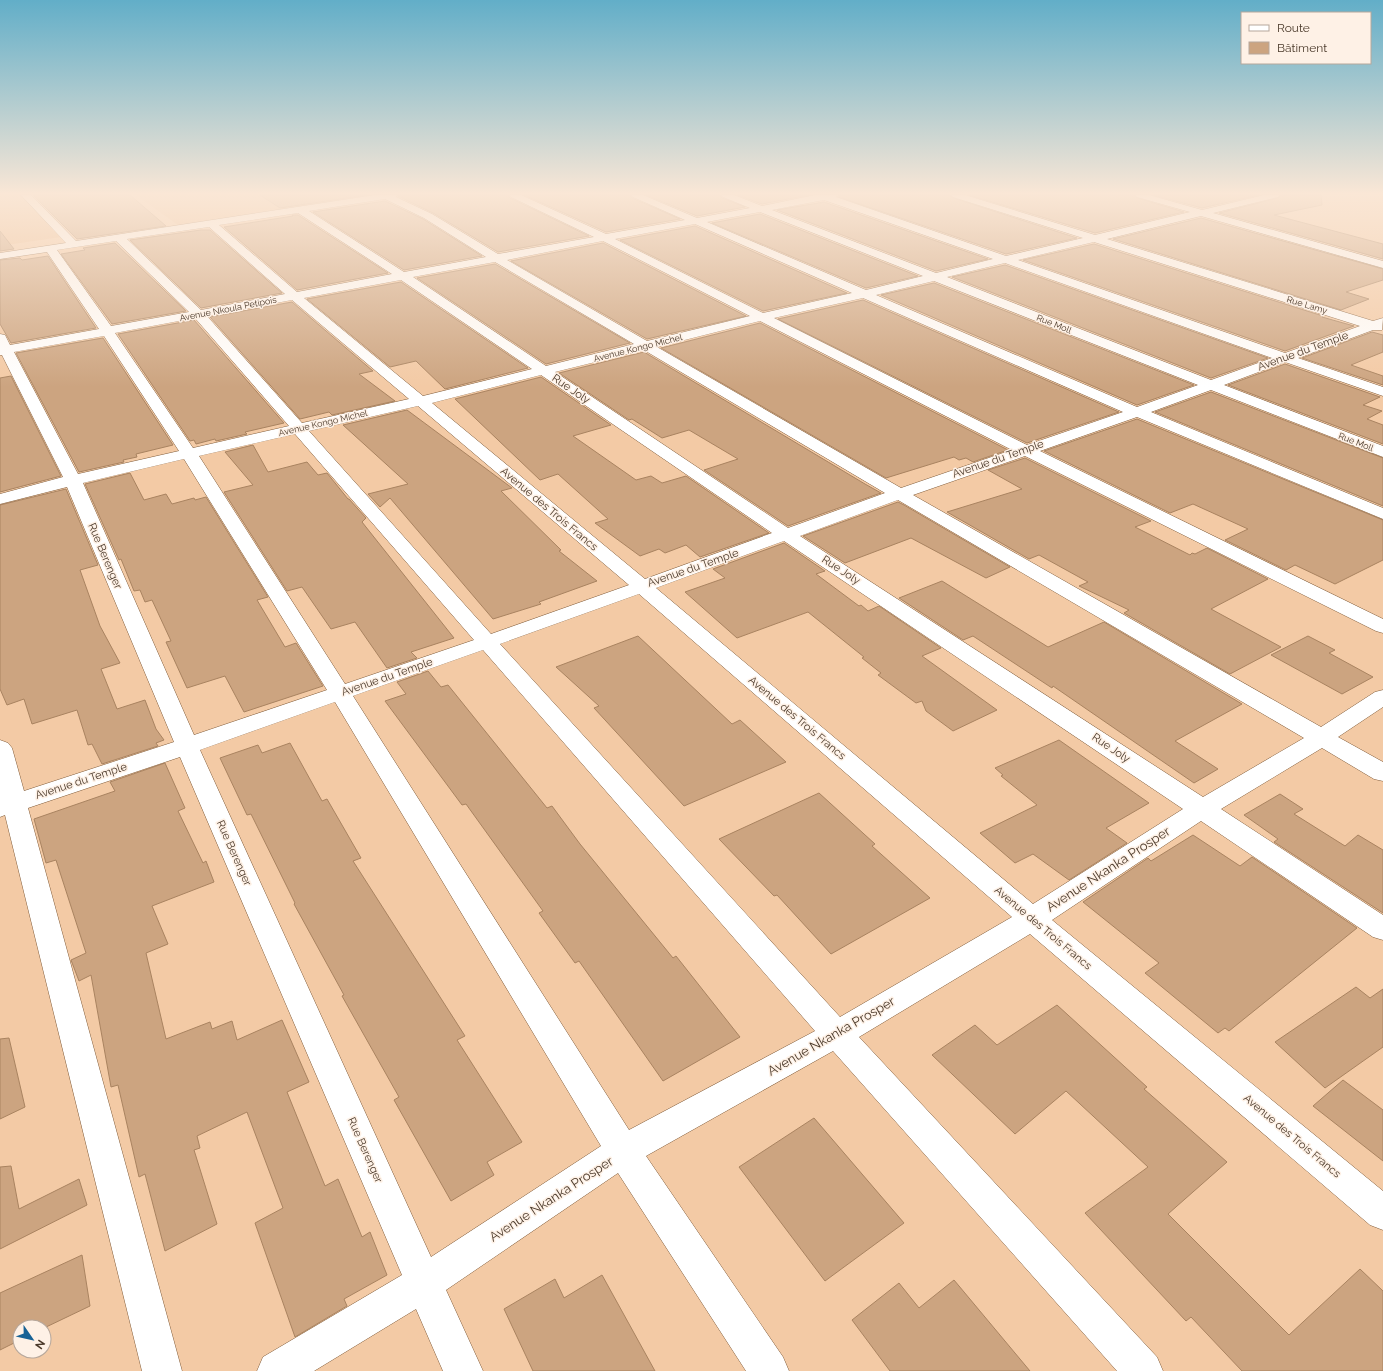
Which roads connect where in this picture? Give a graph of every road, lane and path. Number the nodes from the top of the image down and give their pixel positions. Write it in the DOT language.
graph roads {
  1 [pos="69,259"];
  2 [pos="141,259"];
  3 [pos="252,259"];
  4 [pos="378,259"];
  5 [pos="491,259"];
  6 [pos="498,259"];
  7 [pos="646,259"];
  8 [pos="784,259"];
  9 [pos="891,259"];
  10 [pos="1008,259"];
  11 [pos="1161,259"];
  12 [pos="1362,259"];
  13 [pos="1004,260"];
  14 [pos="1383,265"];
  15 [pos="403,276"];
  16 [pos="934,276"];
  17 [pos="864,294"];
  18 [pos="295,296"];
  19 [pos="198,314"];
  20 [pos="762,317"];
  21 [pos="1380,326"];
  22 [pos="107,330"];
  23 [pos="2,346"];
  24 [pos="647,346"];
  25 [pos="1285,358"];
  26 [pos="543,370"];
  27 [pos="1208,385"];
  28 [pos="1383,392"];
  29 [pos="420,401"];
  30 [pos="1137,412"];
  31 [pos="299,429"];
  32 [pos="1025,450"];
  33 [pos="1383,452"];
  34 [pos="188,454"];
  35 [pos="73,480"];
  36 [pos="900,494"];
  37 [pos="0,499"];
  38 [pos="1383,514"];
  39 [pos="787,535"];
  40 [pos="642,586"];
  41 [pos="1383,627"];
  42 [pos="487,642"];
  43 [pos="340,693"];
  44 [pos="1383,697"];
  45 [pos="1321,738"];
  46 [pos="187,746"];
  47 [pos="0,748"];
  48 [pos="1383,773"];
  49 [pos="7,806"];
  50 [pos="1202,809"];
  51 [pos="1032,919"];
  52 [pos="1383,930"];
  53 [pos="837,1034"];
  54 [pos="623,1151"];
  55 [pos="1383,1213"];
  56 [pos="424,1283"];
  57 [pos="162,1371"];
  58 [pos="277,1371"];
  59 [pos="463,1371"];
  60 [pos="769,1371"];
  61 [pos="1143,1371"];
  1 -- 22 [label="street"];
  2 -- 19 [label="street"];
  3 -- 18 [label="street, Avenue des Trois Francs"];
  4 -- 15 [label="street, Rue Joly"];
  5 -- 15 [label="street, Avenue Nkoula Petipois"];
  6 -- 24 [label="street"];
  7 -- 20 [label="street"];
  8 -- 17 [label="street"];
  9 -- 16 [label="street, Rue Moll"];
  10 -- 13 [label="street, Avenue Kongo Michel"];
  11 -- 21 [label="street, Rue Lamy"];
  12 -- 14 [label="street"];
  13 -- 16 [label="street, Avenue Kongo Michel"];
  13 -- 25 [label="street"];
  15 -- 18 [label="street, Avenue Nkoula Petipois"];
  15 -- 26 [label="street, Rue Joly"];
  16 -- 17 [label="street, Avenue Kongo Michel"];
  16 -- 27 [label="street, Rue Moll"];
  17 -- 20 [label="street, Avenue Kongo Michel"];
  17 -- 30 [label="street"];
  18 -- 19 [label="street, Avenue Nkoula Petipois"];
  18 -- 29 [label="street, Avenue des Trois Francs"];
  19 -- 22 [label="street, Avenue Nkoula Petipois"];
  19 -- 31 [label="street"];
  20 -- 24 [label="street, Avenue Kongo Michel"];
  20 -- 32 [label="street"];
  21 -- 25 [label="street, Avenue du Temple"];
  22 -- 23 [label="street, Avenue Nkoula Petipois"];
  22 -- 34 [label="street"];
  23 -- 35 [label="street, Rue Berenger"];
  24 -- 26 [label="street, Avenue Kongo Michel"];
  24 -- 36 [label="street"];
  25 -- 27 [label="street, Avenue du Temple"];
  25 -- 28 [label="street"];
  26 -- 29 [label="street, Avenue Kongo Michel"];
  26 -- 39 [label="street, Rue Joly"];
  27 -- 30 [label="street, Avenue du Temple"];
  27 -- 33 [label="street, Rue Moll"];
  29 -- 31 [label="street, Avenue Kongo Michel"];
  29 -- 40 [label="street, Avenue des Trois Francs"];
  30 -- 32 [label="street, Avenue du Temple"];
  30 -- 38 [label="street"];
  31 -- 34 [label="street, Avenue Kongo Michel"];
  31 -- 42 [label="street"];
  32 -- 36 [label="street, Avenue du Temple"];
  32 -- 41 [label="street"];
  34 -- 35 [label="street, Avenue Kongo Michel"];
  34 -- 43 [label="street"];
  35 -- 37 [label="street, Avenue Kongo Michel"];
  35 -- 46 [label="street, Rue Berenger"];
  36 -- 39 [label="street, Avenue du Temple"];
  36 -- 45 [label="street"];
  39 -- 40 [label="street, Avenue du Temple"];
  39 -- 50 [label="street, Rue Joly"];
  40 -- 42 [label="street, Avenue du Temple"];
  40 -- 51 [label="street, Avenue des Trois Francs"];
  42 -- 43 [label="street, Avenue du Temple"];
  42 -- 53 [label="street"];
  43 -- 46 [label="street, Avenue du Temple"];
  43 -- 54 [label="street"];
  44 -- 45 [label="street, Avenue Nkanka Prosper"];
  45 -- 48 [label="street"];
  45 -- 50 [label="street, Avenue Nkanka Prosper"];
  46 -- 49 [label="street, Avenue du Temple"];
  46 -- 56 [label="street, Rue Berenger"];
  47 -- 49 [label="street"];
  49 -- 57 [label="street"];
  50 -- 51 [label="street, Avenue Nkanka Prosper"];
  50 -- 52 [label="street, Rue Joly"];
  51 -- 53 [label="street, Avenue Nkanka Prosper"];
  51 -- 55 [label="street, Avenue des Trois Francs"];
  53 -- 54 [label="street, Avenue Nkanka Prosper"];
  53 -- 61 [label="street"];
  54 -- 56 [label="street, Avenue Nkanka Prosper"];
  54 -- 60 [label="street"];
  56 -- 58 [label="street, Avenue Nkanka Prosper"];
  56 -- 59 [label="street, Rue Berenger"];
}
